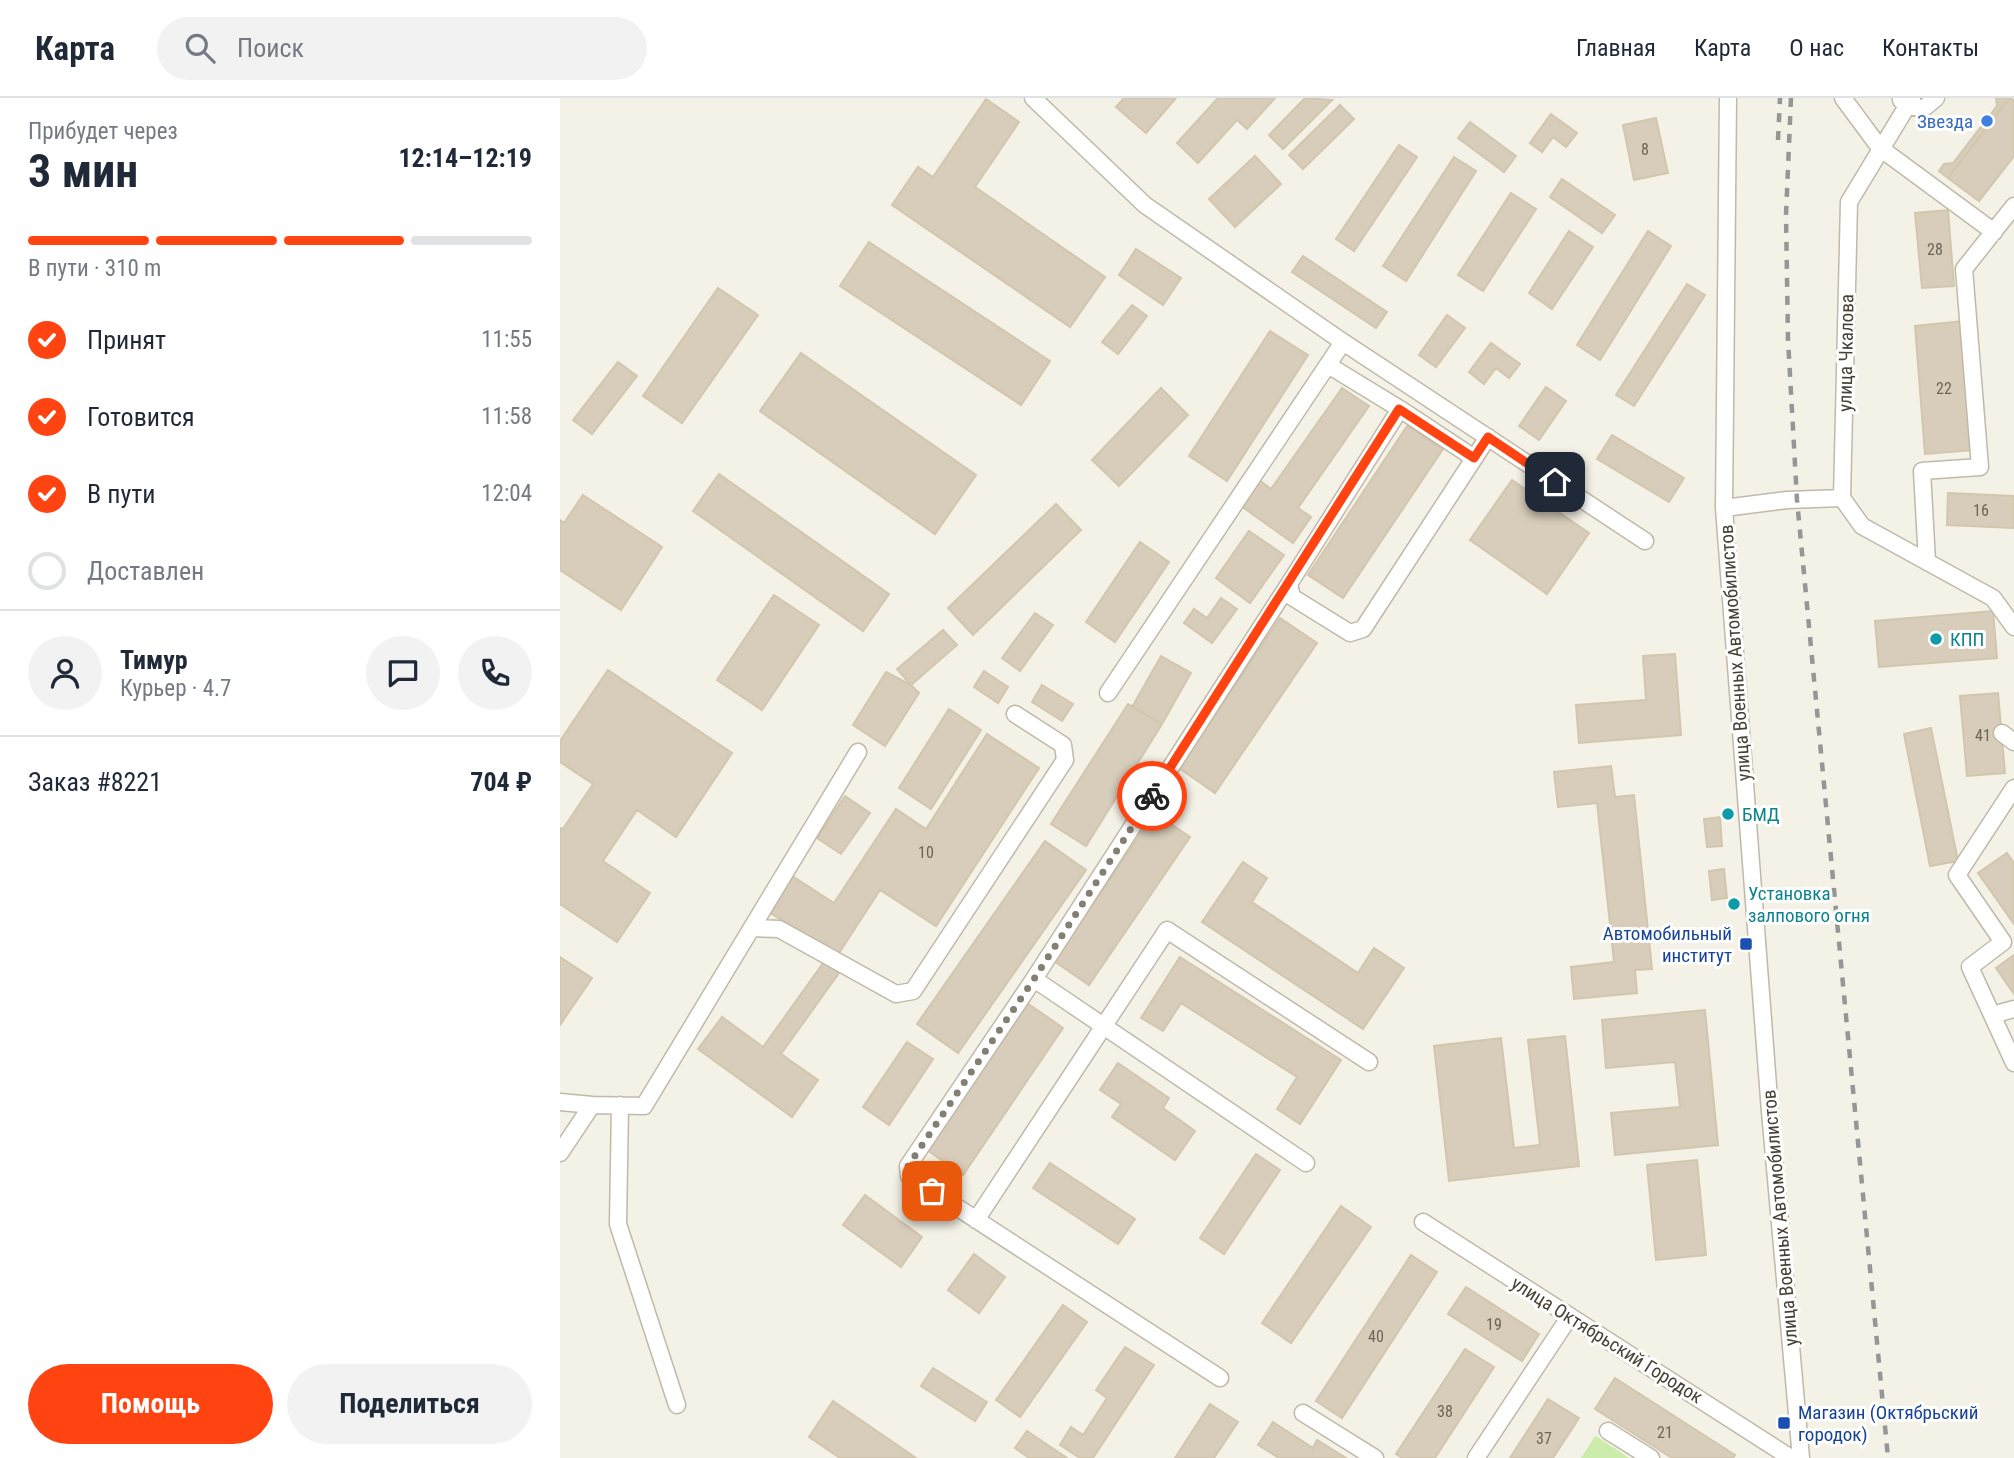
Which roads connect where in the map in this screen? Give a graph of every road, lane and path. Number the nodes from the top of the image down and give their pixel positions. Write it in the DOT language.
graph roads {
  1 [pos="1033,98"];
  2 [pos="1728,98"];
  3 [pos="1843,98"];
  4 [pos="1936,98"];
  5 [pos="1906,101"];
  6 [pos="1880,148"];
  7 [pos="2014,206"];
  8 [pos="1994,232"];
  9 [pos="1343,342"];
  10 [pos="1328,365"];
  11 [pos="1399,409"];
  12 [pos="1488,437"];
  13 [pos="1474,458"];
  14 [pos="1842,498"];
  15 [pos="1724,508"];
  16 [pos="1645,541"];
  17 [pos="1927,562"];
  18 [pos="1289,584"];
  19 [pos="2014,627"];
  20 [pos="1108,693"];
  21 [pos="1015,714"];
  22 [pos="858,752"];
  23 [pos="2014,788"];
  24 [pos="752,928"];
  25 [pos="1034,979"];
  26 [pos="2014,1009"];
  27 [pos="1992,1015"];
  28 [pos="1103,1026"];
  29 [pos="1370,1062"];
  30 [pos="2014,1063"];
  31 [pos="560,1102"];
  32 [pos="592,1105"];
  33 [pos="620,1105"];
  34 [pos="560,1153"];
  35 [pos="1306,1163"];
  36 [pos="976,1220"];
  37 [pos="1423,1222"];
  38 [pos="1570,1316"];
  39 [pos="1220,1378"];
  40 [pos="677,1405"];
  41 [pos="1303,1413"];
  42 [pos="1608,1431"];
  43 [pos="1375,1458"];
  44 [pos="1476,1458"];
  45 [pos="1651,1458"];
  46 [pos="1791,1458"];
  47 [pos="1801,1458"];
  1 -- 9 [label="street"];
  2 -- 15 [label="street, улица Военных Автомобилистов"];
  3 -- 6 [label="street"];
  4 -- 5 [label="street, улица Чкалова"];
  5 -- 6 [label="street, улица Чкалова"];
  6 -- 8 [label="street"];
  6 -- 14 [label="street, улица Чкалова"];
  7 -- 8 [label="street"];
  8 -- 17 [label="street"];
  9 -- 10 [label="street"];
  9 -- 12 [label="street"];
  10 -- 11 [label="street"];
  10 -- 20 [label="street"];
  11 -- 13 [label="street"];
  11 -- 18 [label="street"];
  12 -- 13 [label="street"];
  12 -- 16 [label="street"];
  13 -- 18 [label="street"];
  14 -- 15 [label="street"];
  14 -- 17 [label="street"];
  15 -- 47 [label="street, улица Военных Автомобилистов"];
  17 -- 19 [label="street"];
  18 -- 25 [label="street"];
  21 -- 24 [label="street"];
  22 -- 24 [label="street"];
  23 -- 27 [label="street"];
  24 -- 33 [label="street"];
  25 -- 28 [label="street"];
  25 -- 36 [label="street"];
  26 -- 27 [label="street"];
  27 -- 30 [label="street"];
  28 -- 29 [label="street"];
  28 -- 35 [label="street"];
  28 -- 36 [label="street"];
  31 -- 32 [label="street"];
  32 -- 33 [label="street"];
  32 -- 34 [label="street"];
  33 -- 40 [label="street"];
  36 -- 39 [label="street"];
  37 -- 38 [label="street, улица Октябрьский Городок"];
  38 -- 44 [label="street"];
  38 -- 46 [label="street, улица Октябрьский Городок"];
  41 -- 43 [label="street"];
  42 -- 45 [label="street"];
}
